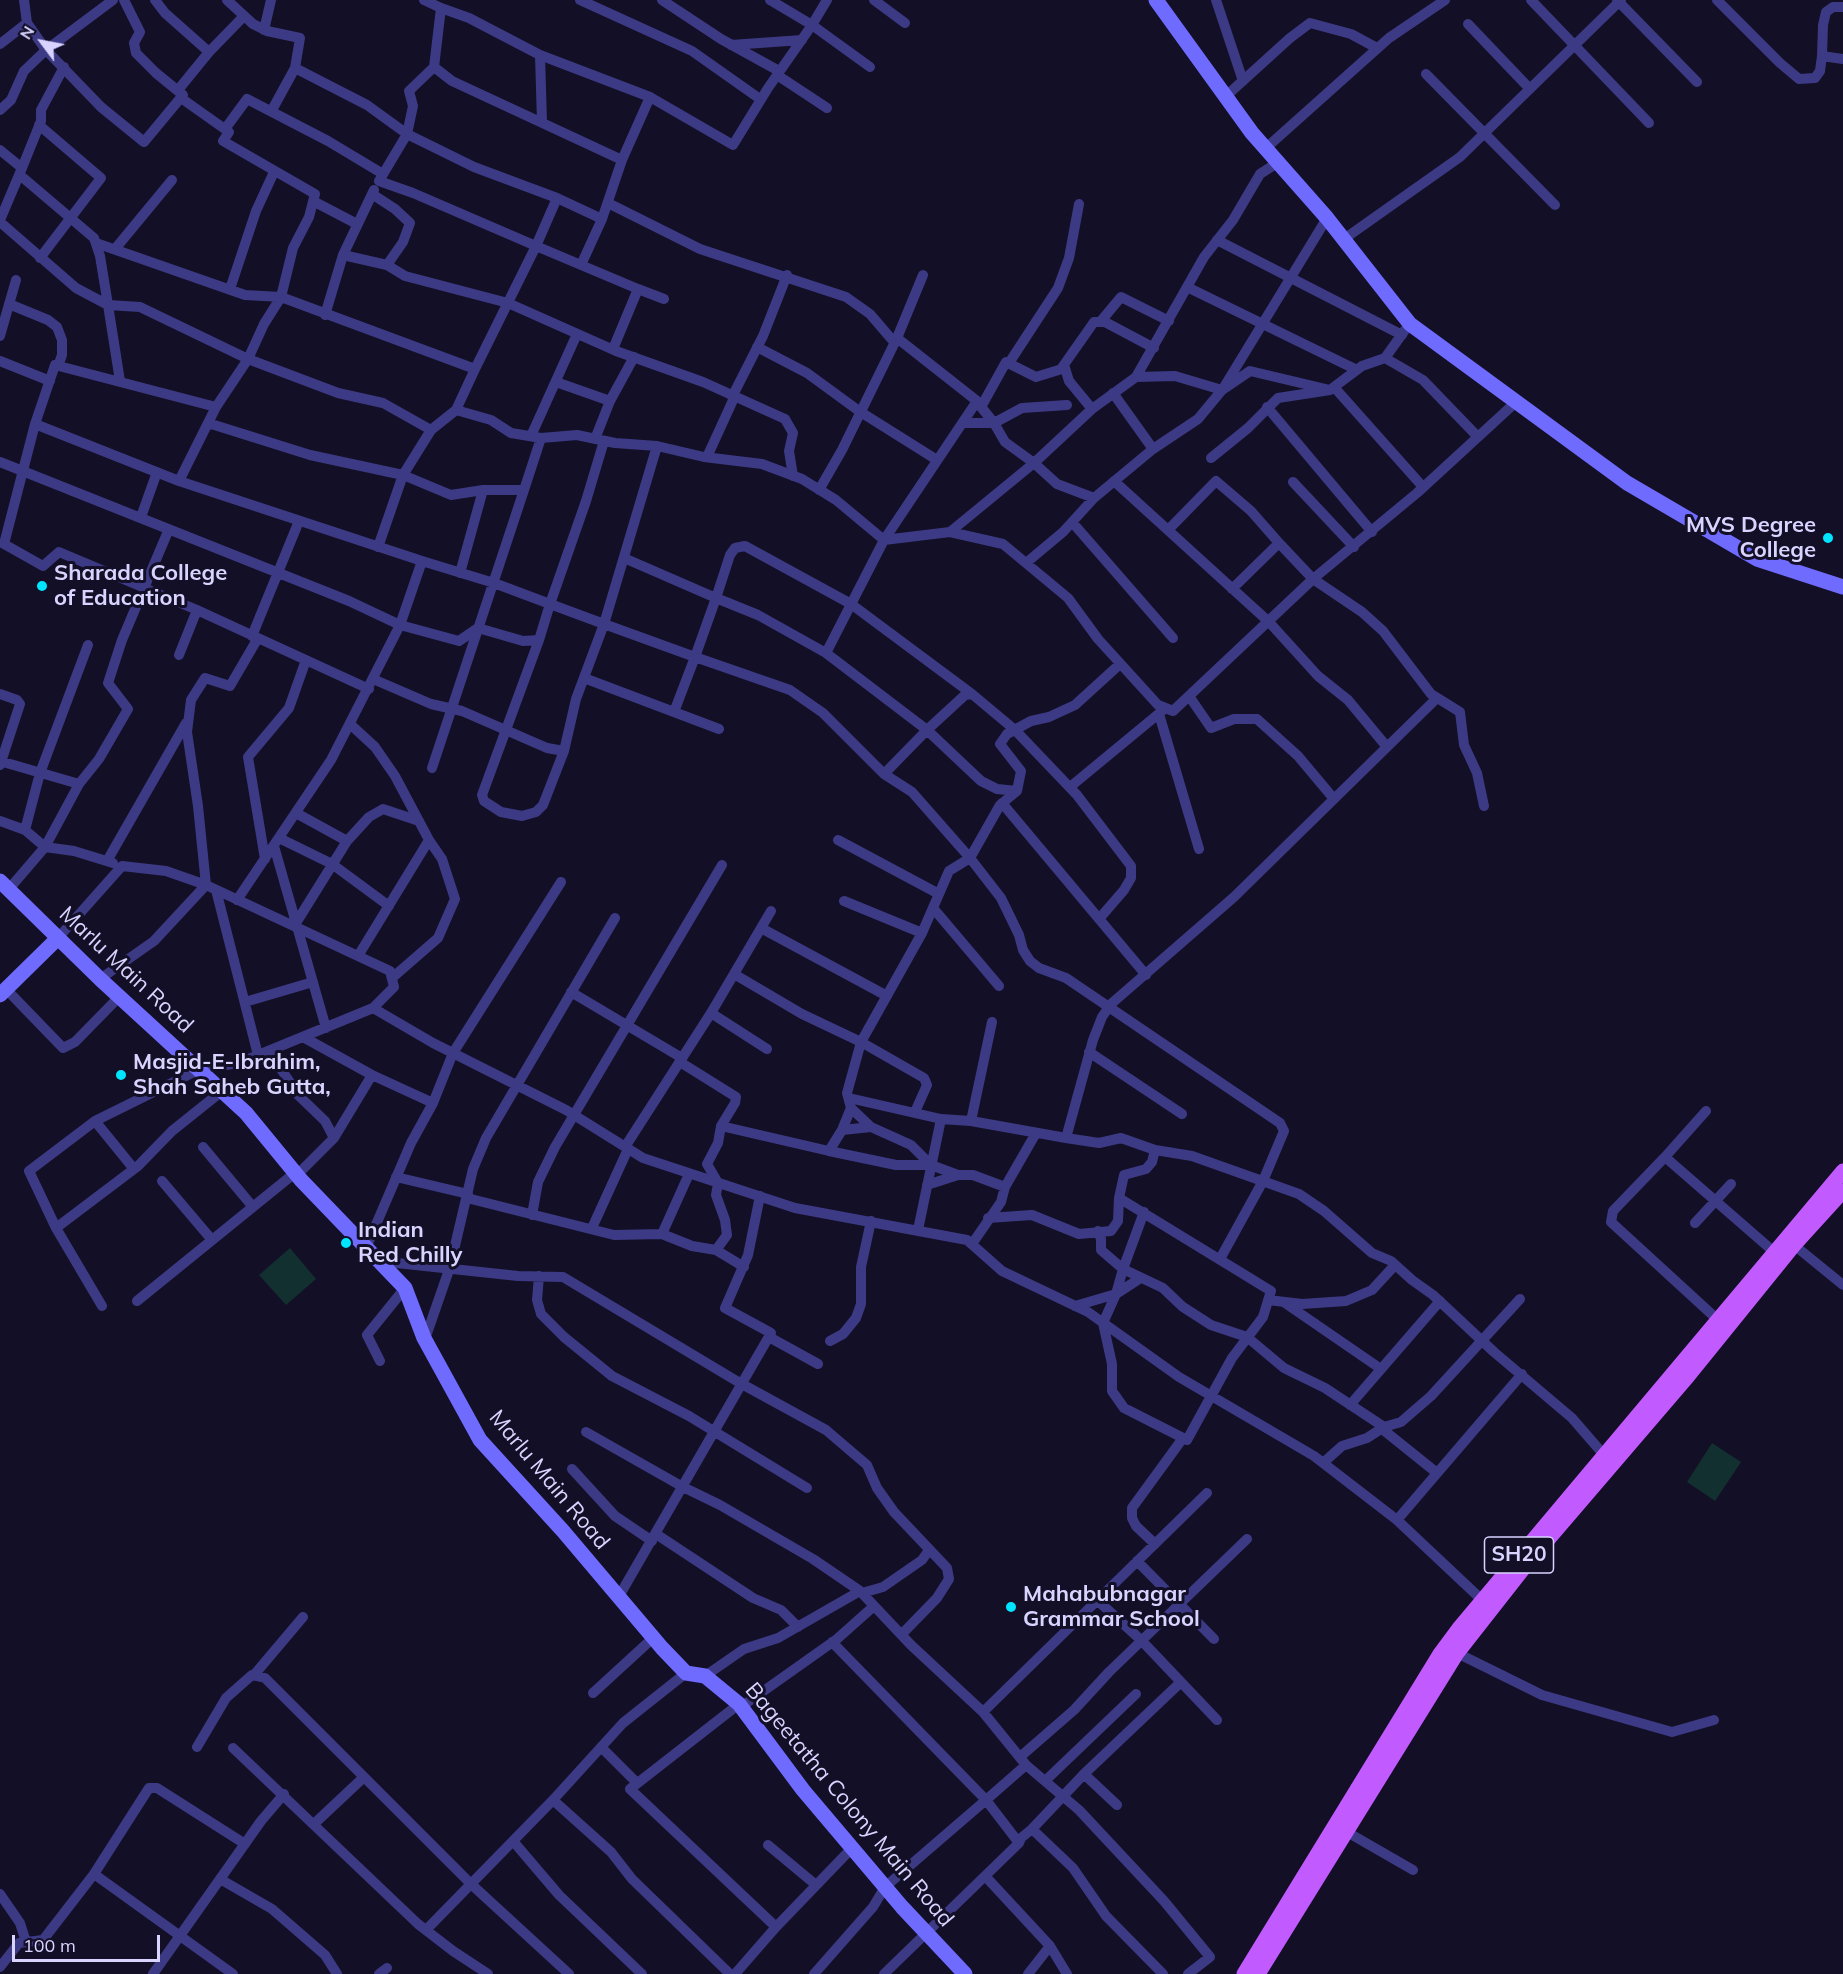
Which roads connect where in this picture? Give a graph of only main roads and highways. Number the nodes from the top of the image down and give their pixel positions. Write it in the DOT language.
graph roads {
  1 [pos="1843,1171"];
  2 [pos="1843,1191"];
  3 [pos="1244,1974"];
  4 [pos="1258,1974"];
  1 -- 3 [label="main road, SH20"];
  2 -- 4 [label="main road, SH20"];
}
